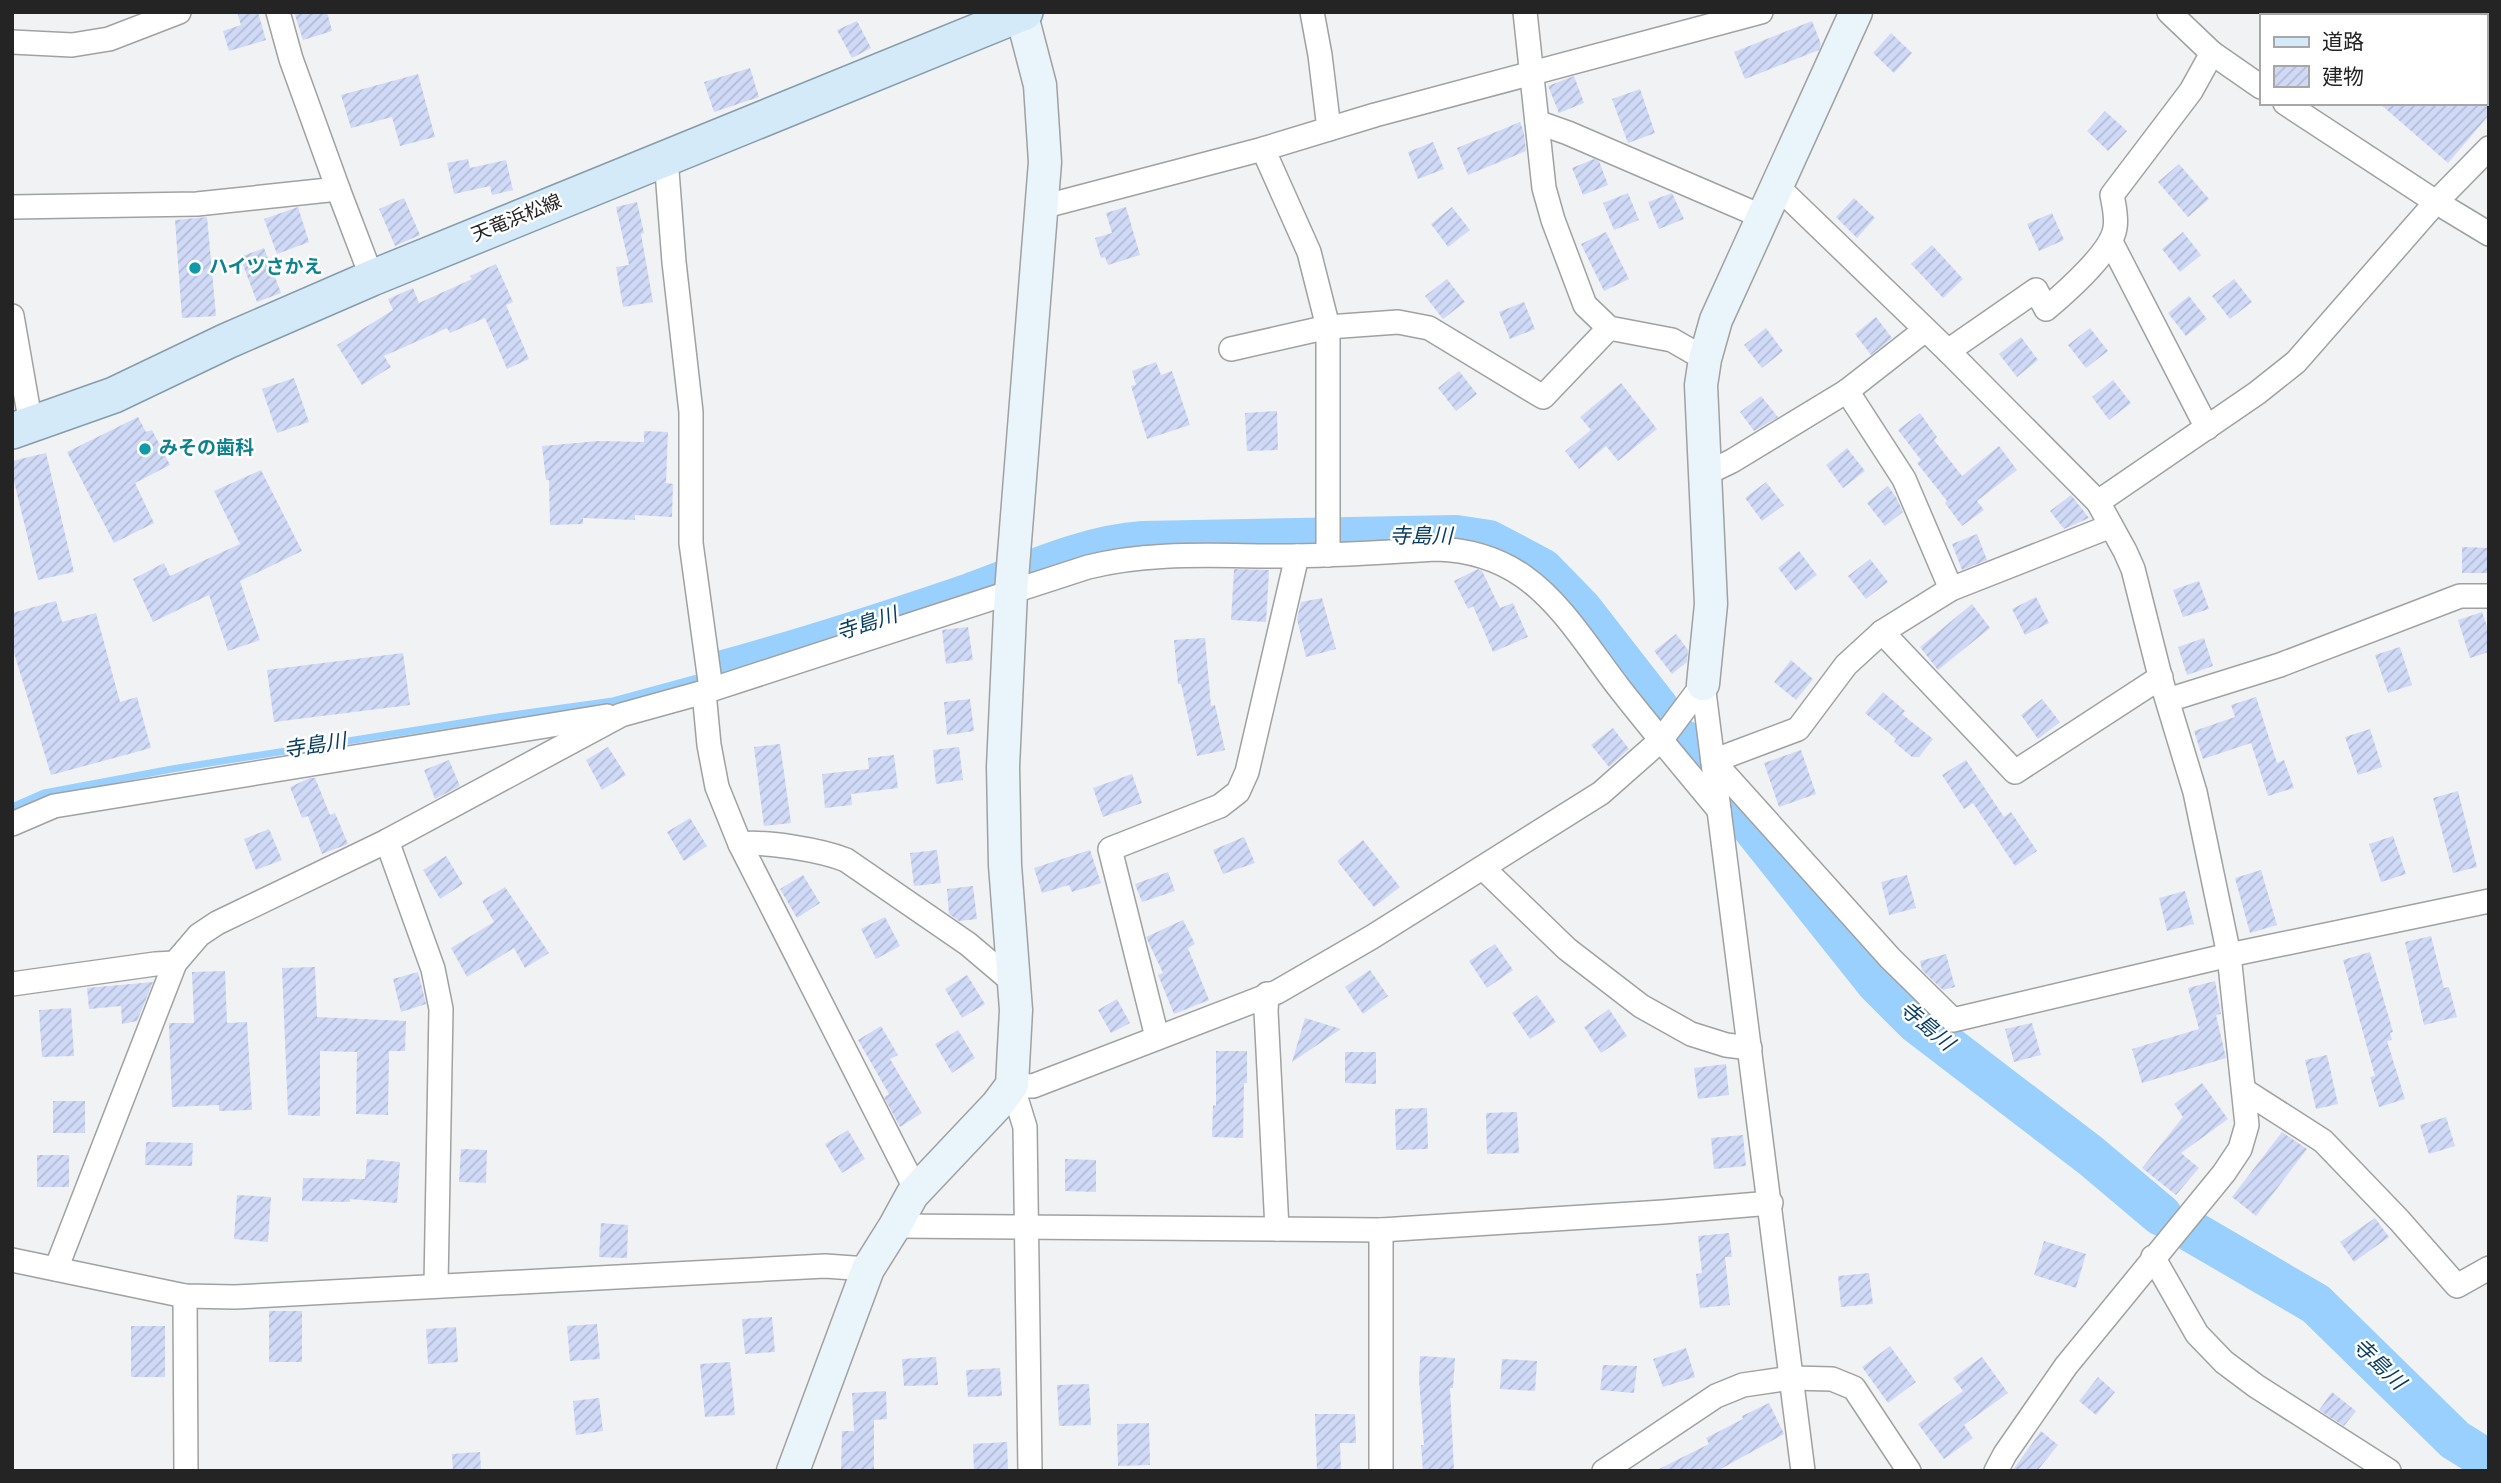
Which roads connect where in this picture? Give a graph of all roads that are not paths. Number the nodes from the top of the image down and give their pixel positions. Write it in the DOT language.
graph roads {
  1 [pos="179,12"];
  2 [pos="278,12"];
  3 [pos="1312,12"];
  4 [pos="1525,12"];
  5 [pos="1760,12"];
  6 [pos="1856,12"];
  7 [pos="2169,12"];
  8 [pos="1022,13"];
  9 [pos="12,42"];
  10 [pos="2212,53"];
  11 [pos="1532,73"];
  12 [pos="2260,86"];
  13 [pos="2288,105"];
  14 [pos="1538,122"];
  15 [pos="1329,129"];
  16 [pos="2489,148"];
  17 [pos="1263,149"];
  18 [pos="666,158"];
  19 [pos="1779,187"];
  20 [pos="338,190"];
  21 [pos="2436,202"];
  22 [pos="12,207"];
  23 [pos="1042,207"];
  24 [pos="1763,218"];
  25 [pos="2489,234"];
  26 [pos="2110,242"];
  27 [pos="372,278"];
  28 [pos="12,316"];
  29 [pos="1328,327"];
  30 [pos="1609,328"];
  31 [pos="1926,330"];
  32 [pos="1231,349"];
  33 [pos="1948,351"];
  34 [pos="1705,359"];
  35 [pos="1847,391"];
  36 [pos="22,428"];
  37 [pos="2207,428"];
  38 [pos="1705,474"];
  39 [pos="2098,502"];
  40 [pos="2111,526"];
  41 [pos="1328,545"];
  42 [pos="1297,556"];
  43 [pos="1012,584"];
  44 [pos="1951,589"];
  45 [pos="2489,596"];
  46 [pos="1882,632"];
  47 [pos="2161,677"];
  48 [pos="708,683"];
  49 [pos="1703,684"];
  50 [pos="2168,700"];
  51 [pos="621,715"];
  52 [pos="1661,740"];
  53 [pos="1713,761"];
  54 [pos="1719,810"];
  55 [pos="12,824"];
  56 [pos="387,841"];
  57 [pos="740,844"];
  58 [pos="1483,867"];
  59 [pos="2489,901"];
  60 [pos="2229,955"];
  61 [pos="175,963"];
  62 [pos="1014,983"];
  63 [pos="12,984"];
  64 [pos="1267,994"];
  65 [pos="1157,1037"];
  66 [pos="1750,1048"];
  67 [pos="1012,1085"];
  68 [pos="2245,1091"];
  69 [pos="916,1190"];
  70 [pos="1771,1203"];
  71 [pos="895,1226"];
  72 [pos="1027,1227"];
  73 [pos="1277,1229"];
  74 [pos="1381,1230"];
  75 [pos="2153,1257"];
  76 [pos="12,1260"];
  77 [pos="2489,1268"];
  78 [pos="56,1269"];
  79 [pos="868,1269"];
  80 [pos="436,1286"];
  81 [pos="185,1296"];
  82 [pos="1791,1378"];
  83 [pos="186,1471"];
  84 [pos="793,1471"];
  85 [pos="1030,1471"];
  86 [pos="1381,1471"];
  87 [pos="1604,1471"];
  88 [pos="1803,1471"];
  89 [pos="1909,1471"];
  90 [pos="1996,1471"];
  91 [pos="2389,1471"];
  1 -- 9 [label="street"];
  2 -- 20 [label="street"];
  3 -- 15 [label="street"];
  4 -- 11 [label="street"];
  5 -- 11 [label="street"];
  6 -- 19 [label="street"];
  7 -- 10 [label="street"];
  8 -- 18 [label="main road, 天竜浜松線"];
  8 -- 23 [label="street"];
  10 -- 12 [label="street"];
  10 -- 26 [label="street"];
  11 -- 14 [label="street"];
  11 -- 15 [label="street"];
  13 -- 21 [label="street"];
  14 -- 24 [label="street"];
  14 -- 30 [label="street"];
  15 -- 17 [label="street"];
  16 -- 21 [label="street"];
  17 -- 23 [label="street"];
  17 -- 29 [label="street"];
  18 -- 27 [label="main road, 天竜浜松線"];
  18 -- 48 [label="street"];
  19 -- 24 [label="street"];
  19 -- 31 [label="street"];
  20 -- 22 [label="street"];
  20 -- 27 [label="street"];
  21 -- 25 [label="street"];
  21 -- 37 [label="street"];
  23 -- 43 [label="street"];
  24 -- 34 [label="street"];
  26 -- 33 [label="street"];
  26 -- 37 [label="street"];
  27 -- 36 [label="main road, 天竜浜松線"];
  28 -- 36 [label="street"];
  29 -- 30 [label="street"];
  29 -- 32 [label="street"];
  29 -- 41 [label="street"];
  30 -- 34 [label="street"];
  31 -- 33 [label="street"];
  31 -- 35 [label="street"];
  33 -- 39 [label="street"];
  34 -- 38 [label="street"];
  35 -- 38 [label="street"];
  35 -- 44 [label="street"];
  37 -- 39 [label="street"];
  38 -- 49 [label="street"];
  39 -- 40 [label="street"];
  40 -- 44 [label="street"];
  40 -- 47 [label="street"];
  41 -- 42 [label="street"];
  41 -- 52 [label="street"];
  42 -- 43 [label="street"];
  42 -- 65 [label="street"];
  43 -- 48 [label="street"];
  43 -- 62 [label="street"];
  44 -- 46 [label="street"];
  45 -- 50 [label="street"];
  46 -- 47 [label="street"];
  46 -- 53 [label="street"];
  47 -- 50 [label="street"];
  48 -- 51 [label="street"];
  48 -- 57 [label="street"];
  49 -- 52 [label="street"];
  49 -- 53 [label="street"];
  50 -- 60 [label="street"];
  51 -- 55 [label="street"];
  51 -- 56 [label="street"];
  52 -- 54 [label="street"];
  52 -- 58 [label="street"];
  53 -- 54 [label="street"];
  53 -- 60 [label="street"];
  54 -- 66 [label="street"];
  56 -- 61 [label="street"];
  56 -- 80 [label="street"];
  57 -- 62 [label="street"];
  57 -- 69 [label="street"];
  58 -- 64 [label="street"];
  58 -- 66 [label="street"];
  59 -- 60 [label="street"];
  60 -- 68 [label="street"];
  61 -- 63 [label="street"];
  61 -- 78 [label="street"];
  62 -- 67 [label="street"];
  64 -- 65 [label="street"];
  64 -- 73 [label="street"];
  65 -- 67 [label="street"];
  66 -- 70 [label="street"];
  67 -- 69 [label="street"];
  67 -- 72 [label="street"];
  68 -- 75 [label="street"];
  68 -- 77 [label="street"];
  69 -- 71 [label="street"];
  70 -- 74 [label="street"];
  70 -- 82 [label="street"];
  71 -- 72 [label="street"];
  71 -- 79 [label="street"];
  72 -- 73 [label="street"];
  72 -- 85 [label="street"];
  73 -- 74 [label="street"];
  74 -- 86 [label="street"];
  75 -- 90 [label="street"];
  75 -- 91 [label="street"];
  76 -- 78 [label="street"];
  78 -- 81 [label="street"];
  79 -- 80 [label="street"];
  79 -- 84 [label="street"];
  80 -- 81 [label="street"];
  81 -- 83 [label="street"];
  82 -- 87 [label="street"];
  82 -- 88 [label="street"];
  82 -- 89 [label="street"];
}
